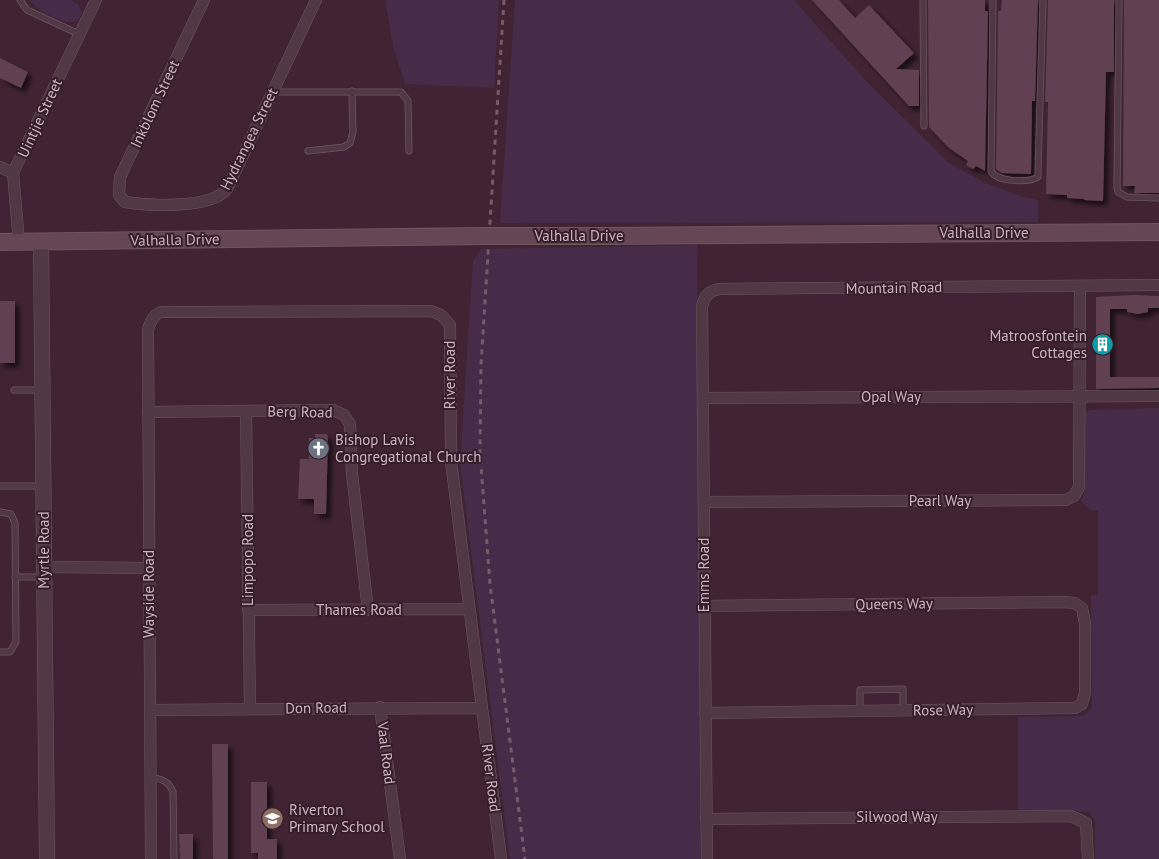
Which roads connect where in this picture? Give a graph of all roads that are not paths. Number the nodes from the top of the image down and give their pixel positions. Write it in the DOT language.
graph roads {
  1 [pos="20,0"];
  2 [pos="204,0"];
  3 [pos="316,0"];
  4 [pos="923,0"];
  5 [pos="993,0"];
  6 [pos="1043,0"];
  7 [pos="1119,0"];
  8 [pos="92,1"];
  9 [pos="79,34"];
  10 [pos="352,91"];
  11 [pos="272,92"];
  12 [pos="924,126"];
  13 [pos="409,151"];
  14 [pos="308,152"];
  15 [pos="0,167"];
  16 [pos="13,173"];
  17 [pos="1159,198"];
  18 [pos="132,203"];
  19 [pos="1159,232"];
  20 [pos="0,242"];
  21 [pos="20,242"];
  22 [pos="41,242"];
  23 [pos="1159,285"];
  24 [pos="1080,286"];
  25 [pos="709,292"];
  26 [pos="148,329"];
  27 [pos="14,390"];
  28 [pos="43,390"];
  29 [pos="1159,396"];
  30 [pos="1079,397"];
  31 [pos="703,398"];
  32 [pos="148,412"];
  33 [pos="246,412"];
  34 [pos="0,486"];
  35 [pos="44,486"];
  36 [pos="704,502"];
  37 [pos="0,512"];
  38 [pos="149,568"];
  39 [pos="45,572"];
  40 [pos="15,577"];
  41 [pos="705,606"];
  42 [pos="1082,608"];
  43 [pos="469,609"];
  44 [pos="248,610"];
  45 [pos="368,610"];
  46 [pos="0,652"];
  47 [pos="380,707"];
  48 [pos="250,708"];
  49 [pos="482,708"];
  50 [pos="150,710"];
  51 [pos="860,711"];
  52 [pos="903,711"];
  53 [pos="705,713"];
  54 [pos="150,778"];
  55 [pos="706,819"];
  56 [pos="47,859"];
  57 [pos="151,859"];
  58 [pos="174,859"];
  59 [pos="400,859"];
  60 [pos="501,859"];
  61 [pos="706,859"];
  62 [pos="1088,859"];
  1 -- 9 [label="lane"];
  2 -- 18 [label="street, Inkblom Street"];
  3 -- 11 [label="street, Hydrangea Street"];
  4 -- 12 [label="lane"];
  5 -- 6 [label="lane"];
  7 -- 17 [label="lane"];
  8 -- 9 [label="street, Uintjie Street"];
  9 -- 16 [label="street, Uintjie Street"];
  10 -- 11 [label="lane"];
  10 -- 13 [label="lane"];
  10 -- 14 [label="lane"];
  11 -- 18 [label="street, Hydrangea Street"];
  15 -- 16 [label="street"];
  16 -- 21 [label="street, Uintjie Street"];
  19 -- 22 [label="main road, Valhalla Drive, bridge"];
  20 -- 21 [label="main road, Valhalla Drive"];
  21 -- 22 [label="main road, Valhalla Drive"];
  22 -- 28 [label="street, Myrtle Road"];
  23 -- 24 [label="street, Mountain Road"];
  24 -- 25 [label="street, Mountain Road"];
  24 -- 30 [label="street"];
  25 -- 31 [label="street, Emms Road"];
  26 -- 32 [label="street, Wayside Road"];
  26 -- 43 [label="street, River Road"];
  27 -- 28 [label="lane"];
  28 -- 35 [label="street, Myrtle Road"];
  29 -- 30 [label="street, Opal Way"];
  30 -- 31 [label="street, Opal Way"];
  30 -- 36 [label="street, Pearl Way"];
  31 -- 36 [label="street, Emms Road"];
  32 -- 33 [label="street, Berg Road"];
  32 -- 38 [label="street, Wayside Road"];
  33 -- 44 [label="street, Limpopo Road"];
  33 -- 45 [label="street, Berg Road"];
  34 -- 35 [label="lane"];
  35 -- 39 [label="street, Myrtle Road"];
  36 -- 41 [label="street, Emms Road"];
  37 -- 40 [label="lane"];
  38 -- 39 [label="street"];
  38 -- 50 [label="street, Wayside Road"];
  39 -- 40 [label="lane"];
  39 -- 56 [label="street, Myrtle Road"];
  40 -- 46 [label="lane"];
  41 -- 42 [label="street, Queens Way"];
  41 -- 53 [label="street, Emms Road"];
  42 -- 52 [label="street, Rose Way"];
  43 -- 45 [label="street, Thames Road"];
  43 -- 49 [label="street, River Road"];
  44 -- 45 [label="street, Thames Road"];
  44 -- 48 [label="street, Limpopo Road"];
  47 -- 48 [label="street, Don Road"];
  47 -- 49 [label="street, Don Road"];
  47 -- 59 [label="street, Vaal Road"];
  48 -- 50 [label="street, Don Road"];
  49 -- 60 [label="street, River Road"];
  50 -- 54 [label="street, Wayside Road"];
  51 -- 52 [label="street, Rose Way"];
  51 -- 52 [label="lane"];
  51 -- 53 [label="street, Rose Way"];
  53 -- 55 [label="street, Emms Road"];
  54 -- 57 [label="street, Wayside Road"];
  54 -- 58 [label="lane"];
  55 -- 61 [label="street, Emms Road"];
  55 -- 62 [label="street, Silwood Way"];
}
